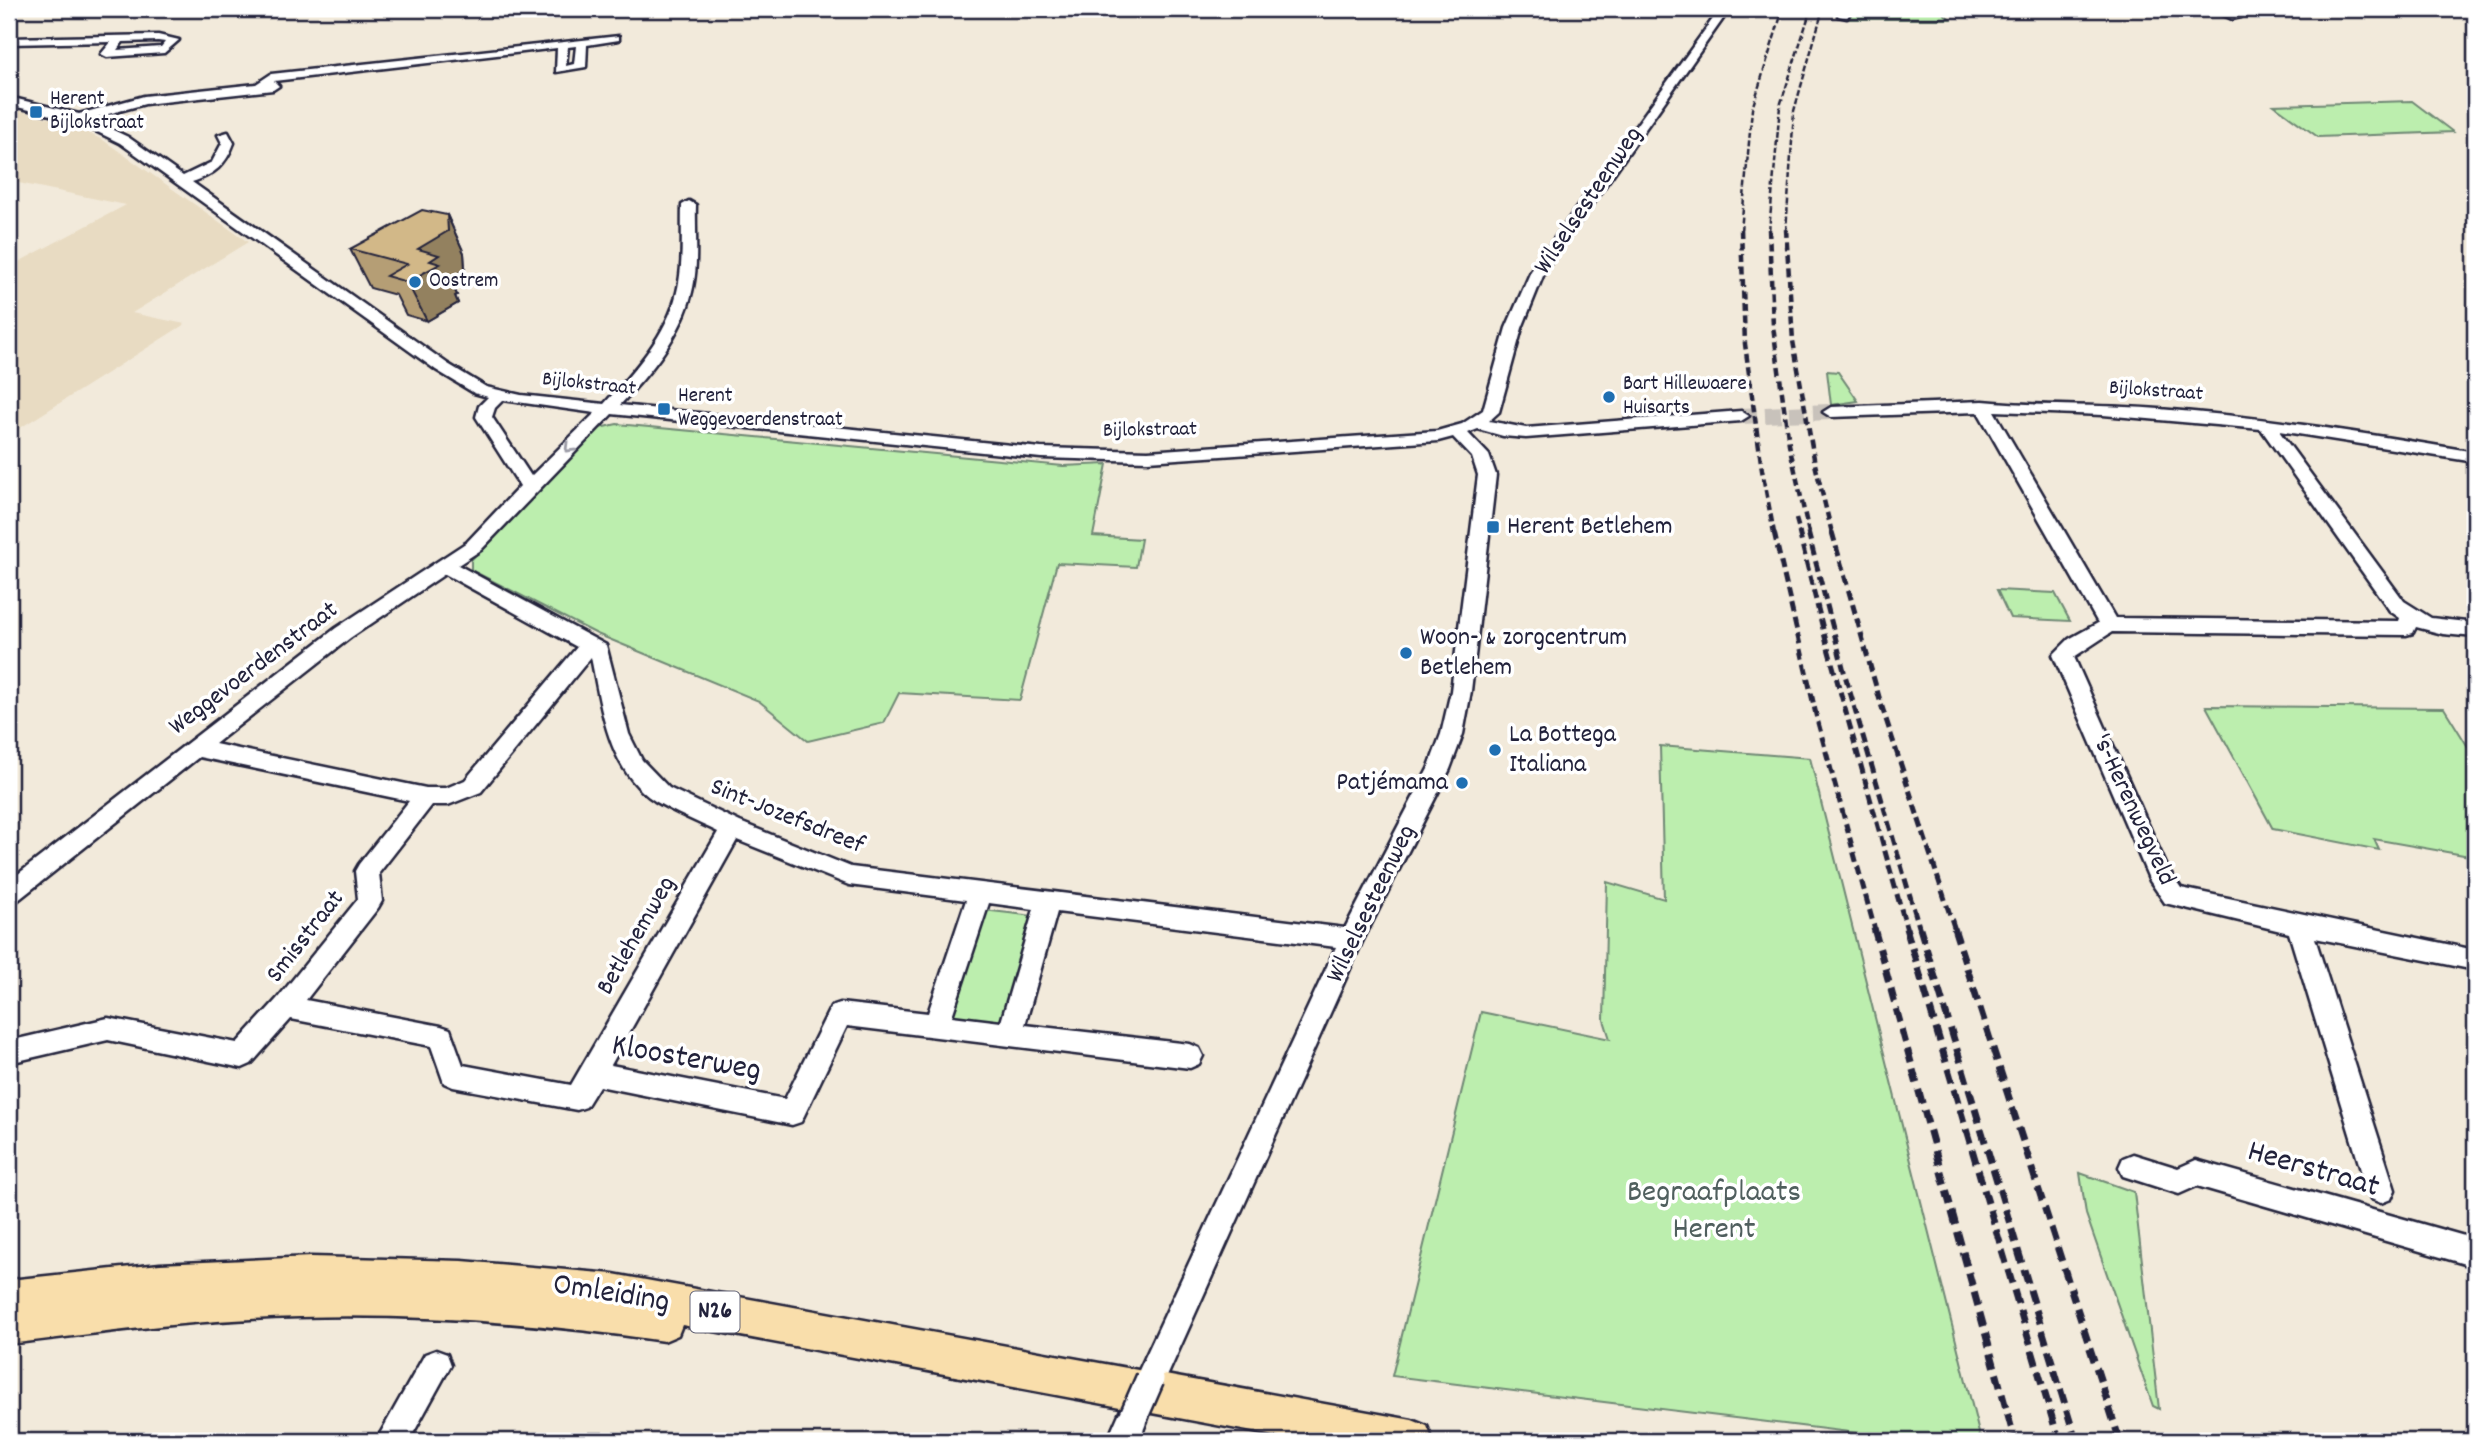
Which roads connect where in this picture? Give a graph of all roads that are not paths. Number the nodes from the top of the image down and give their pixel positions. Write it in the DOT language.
graph roads {
  1 [pos="1725,9"];
  2 [pos="2215,9"];
  3 [pos="2236,17"];
  4 [pos="615,38"];
  5 [pos="120,39"];
  6 [pos="9,41"];
  7 [pos="582,42"];
  8 [pos="563,44"];
  9 [pos="9,101"];
  10 [pos="79,118"];
  11 [pos="224,135"];
  12 [pos="182,181"];
  13 [pos="689,205"];
  14 [pos="498,396"];
  15 [pos="1983,405"];
  16 [pos="609,410"];
  17 [pos="1830,412"];
  18 [pos="1741,416"];
  19 [pos="2266,424"];
  20 [pos="1468,427"];
  21 [pos="2475,457"];
  22 [pos="529,487"];
  23 [pos="447,566"];
  24 [pos="2410,618"];
  25 [pos="2109,625"];
  26 [pos="2475,630"];
  27 [pos="591,643"];
  28 [pos="194,748"];
  29 [pos="426,796"];
  30 [pos="732,828"];
  31 [pos="980,892"];
  32 [pos="9,894"];
  33 [pos="1048,901"];
  34 [pos="2300,925"];
  35 [pos="1352,939"];
  36 [pos="2475,960"];
  37 [pos="286,1007"];
  38 [pos="937,1025"];
  39 [pos="1010,1034"];
  40 [pos="9,1052"];
  41 [pos="1190,1056"];
  42 [pos="593,1073"];
  43 [pos="2133,1167"];
  44 [pos="2381,1190"];
  45 [pos="2475,1253"];
  46 [pos="9,1300"];
  47 [pos="9,1324"];
  48 [pos="436,1365"];
  49 [pos="1128,1430"];
  50 [pos="392,1441"];
  51 [pos="1318,1441"];
  52 [pos="1412,1441"];
  1 -- 20 [label="street, Wilselsesteenweg"];
  2 -- 3 [label="street"];
  4 -- 7 [label="street"];
  5 -- 5 [label="street"];
  5 -- 6 [label="street"];
  7 -- 8 [label="street"];
  7 -- 8 [label="street"];
  8 -- 10 [label="street"];
  9 -- 10 [label="street, Bijlokstraat"];
  10 -- 12 [label="street, Bijlokstraat"];
  11 -- 12 [label="street"];
  12 -- 14 [label="street, Bijlokstraat"];
  13 -- 16 [label="street, Weggevoerdenstraat"];
  14 -- 16 [label="street, Bijlokstraat"];
  14 -- 22 [label="street"];
  15 -- 17 [label="street, Bijlokstraat"];
  15 -- 19 [label="street, Bijlokstraat"];
  15 -- 25 [label="street"];
  16 -- 20 [label="street, Bijlokstraat"];
  16 -- 22 [label="street, Weggevoerdenstraat, one-way"];
  18 -- 20 [label="street, Bijlokstraat"];
  19 -- 21 [label="street, Bijlokstraat"];
  19 -- 24 [label="street"];
  20 -- 35 [label="street, Wilselsesteenweg"];
  22 -- 23 [label="street, Weggevoerdenstraat"];
  23 -- 27 [label="street"];
  23 -- 28 [label="street, Weggevoerdenstraat"];
  24 -- 25 [label="street"];
  24 -- 26 [label="street"];
  25 -- 34 [label="street, 's-Herenwegveld"];
  27 -- 29 [label="street"];
  27 -- 30 [label="street, Sint-Jozefsdreef"];
  28 -- 29 [label="street"];
  28 -- 32 [label="street, Weggevoerdenstraat"];
  29 -- 37 [label="street, Smisstraat"];
  30 -- 31 [label="street, Sint-Jozefsdreef"];
  30 -- 42 [label="street, Betlehemweg"];
  31 -- 33 [label="street, Sint-Jozefsdreef"];
  31 -- 38 [label="street"];
  33 -- 35 [label="street, Sint-Jozefsdreef"];
  33 -- 39 [label="street"];
  34 -- 36 [label="street, 's-Herenwegveld"];
  34 -- 44 [label="street"];
  35 -- 49 [label="street, Wilselsesteenweg, bridge"];
  37 -- 40 [label="street"];
  37 -- 42 [label="street, Kloosterweg"];
  38 -- 39 [label="street, Kloosterweg"];
  38 -- 42 [label="street, Kloosterweg"];
  39 -- 41 [label="street, Kloosterweg"];
  43 -- 45 [label="street, Heerstraat"];
  46 -- 52 [label="main road, Omleiding / N26"];
  47 -- 51 [label="main road, Omleiding / N26"];
  48 -- 50 [label="street"];
}
